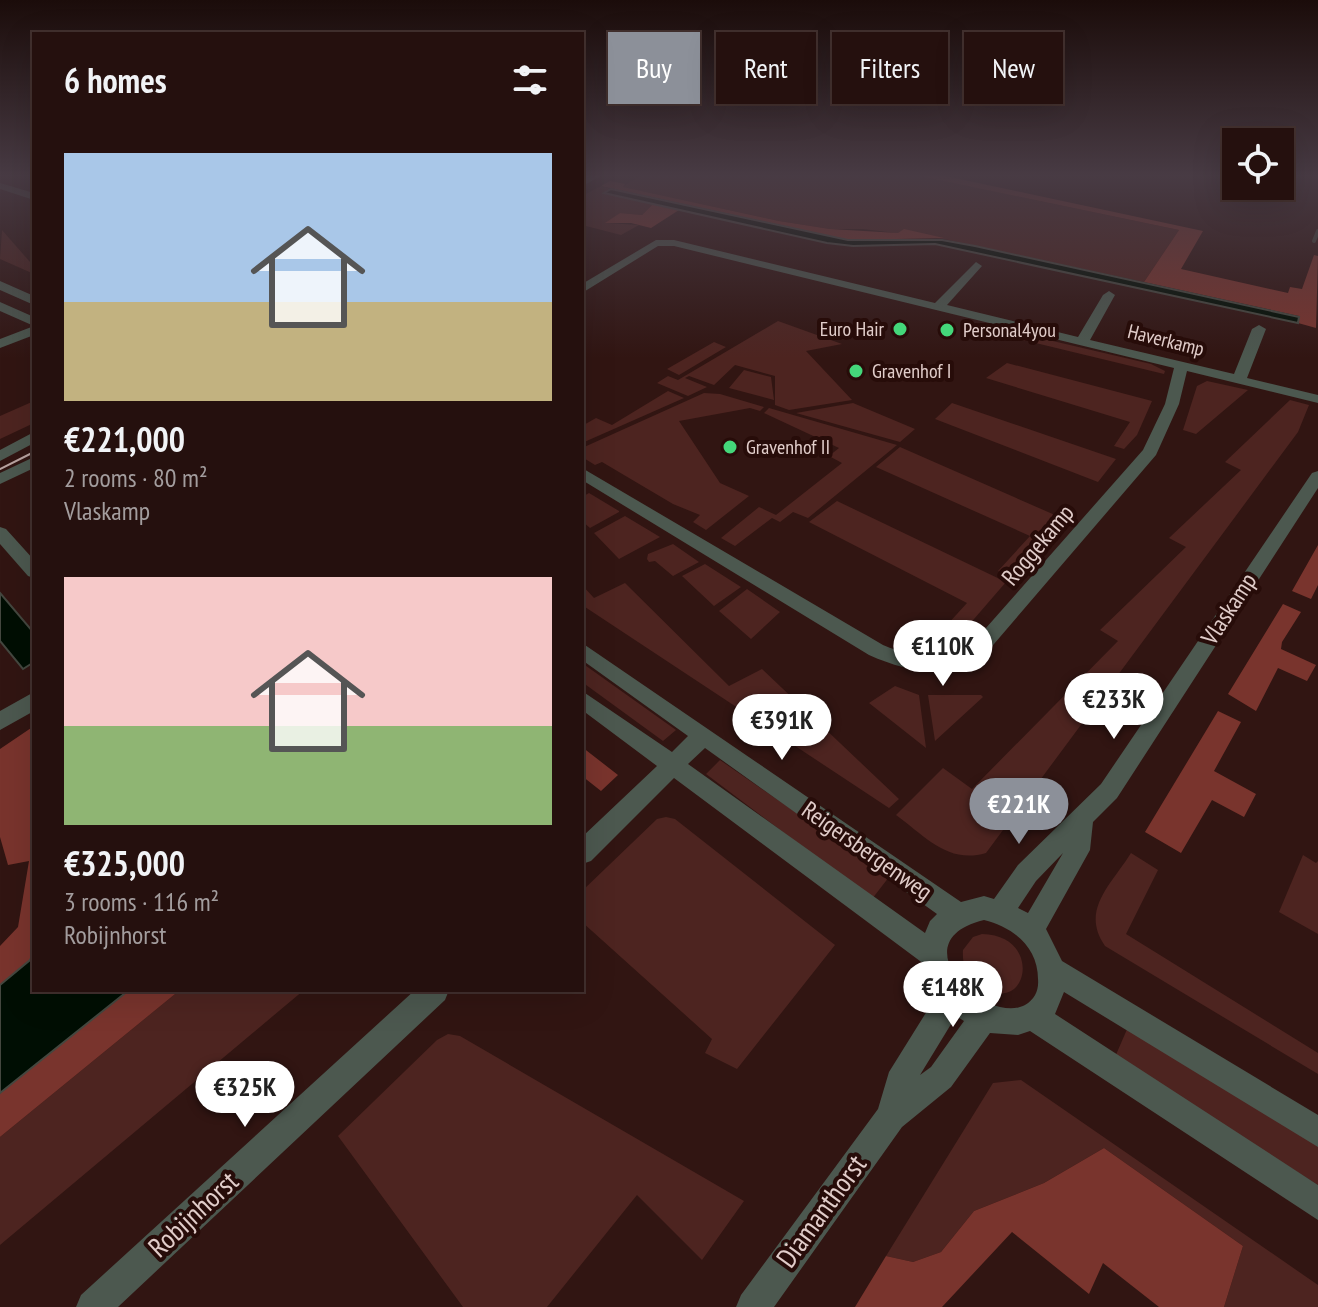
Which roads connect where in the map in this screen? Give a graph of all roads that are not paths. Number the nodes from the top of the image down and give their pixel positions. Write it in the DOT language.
graph roads {
  1 [pos="976,266"];
  2 [pos="0,285"];
  3 [pos="584,288"];
  4 [pos="1109,295"];
  5 [pos="32,300"];
  6 [pos="0,306"];
  7 [pos="939,306"];
  8 [pos="32,321"];
  9 [pos="1259,329"];
  10 [pos="32,331"];
  11 [pos="1083,340"];
  12 [pos="0,344"];
  13 [pos="1182,365"];
  14 [pos="1239,380"];
  15 [pos="1318,399"];
  16 [pos="32,438"];
  17 [pos="0,456"];
  18 [pos="32,463"];
  19 [pos="584,474"];
  20 [pos="1318,476"];
  21 [pos="0,479"];
  22 [pos="0,533"];
  23 [pos="32,570"];
  24 [pos="584,651"];
  25 [pos="584,700"];
  26 [pos="32,701"];
  27 [pos="0,722"];
  28 [pos="704,735"];
  29 [pos="672,766"];
  30 [pos="1082,818"];
  31 [pos="584,851"];
  32 [pos="1000,912"];
  33 [pos="956,913"];
  34 [pos="1031,931"];
  35 [pos="933,955"];
  36 [pos="1053,970"];
  37 [pos="429,992"];
  38 [pos="953,996"];
  39 [pos="1032,1016"];
  40 [pos="984,1017"];
  41 [pos="891,1116"];
  42 [pos="1318,1132"];
  43 [pos="1318,1204"];
  44 [pos="93,1307"];
  45 [pos="753,1307"];
  1 -- 7 [label="street"];
  2 -- 5 [label="street"];
  3 -- 7 [label="street, Haverkamp"];
  4 -- 11 [label="street, Haverkamp"];
  6 -- 8 [label="street"];
  7 -- 11 [label="street, Haverkamp"];
  9 -- 14 [label="street"];
  10 -- 12 [label="street"];
  11 -- 13 [label="street, Haverkamp"];
  13 -- 14 [label="street, Haverkamp"];
  13 -- 19 [label="street, Roggekamp"];
  14 -- 15 [label="street, Haverkamp"];
  16 -- 17 [label="street"];
  18 -- 21 [label="street"];
  20 -- 30 [label="street, Vlaskamp"];
  22 -- 23 [label="street"];
  24 -- 28 [label="street, Reigersbergenweg"];
  25 -- 29 [label="street, Reigersbergenweg"];
  26 -- 27 [label="street"];
  28 -- 29 [label="street"];
  28 -- 33 [label="street, Reigersbergenweg"];
  29 -- 31 [label="street"];
  29 -- 35 [label="street, Reigersbergenweg"];
  30 -- 32 [label="street, Vlaskamp"];
  30 -- 34 [label="street"];
  32 -- 33 [label="street"];
  32 -- 34 [label="street"];
  33 -- 35 [label="street"];
  34 -- 36 [label="street"];
  35 -- 38 [label="street"];
  36 -- 39 [label="street"];
  36 -- 42 [label="street"];
  37 -- 44 [label="street, Robijnhorst"];
  38 -- 40 [label="street"];
  38 -- 41 [label="street, Diamanthorst"];
  39 -- 40 [label="street"];
  39 -- 43 [label="street"];
  40 -- 41 [label="street, Diamanthorst"];
  41 -- 45 [label="street, Diamanthorst"];
}
